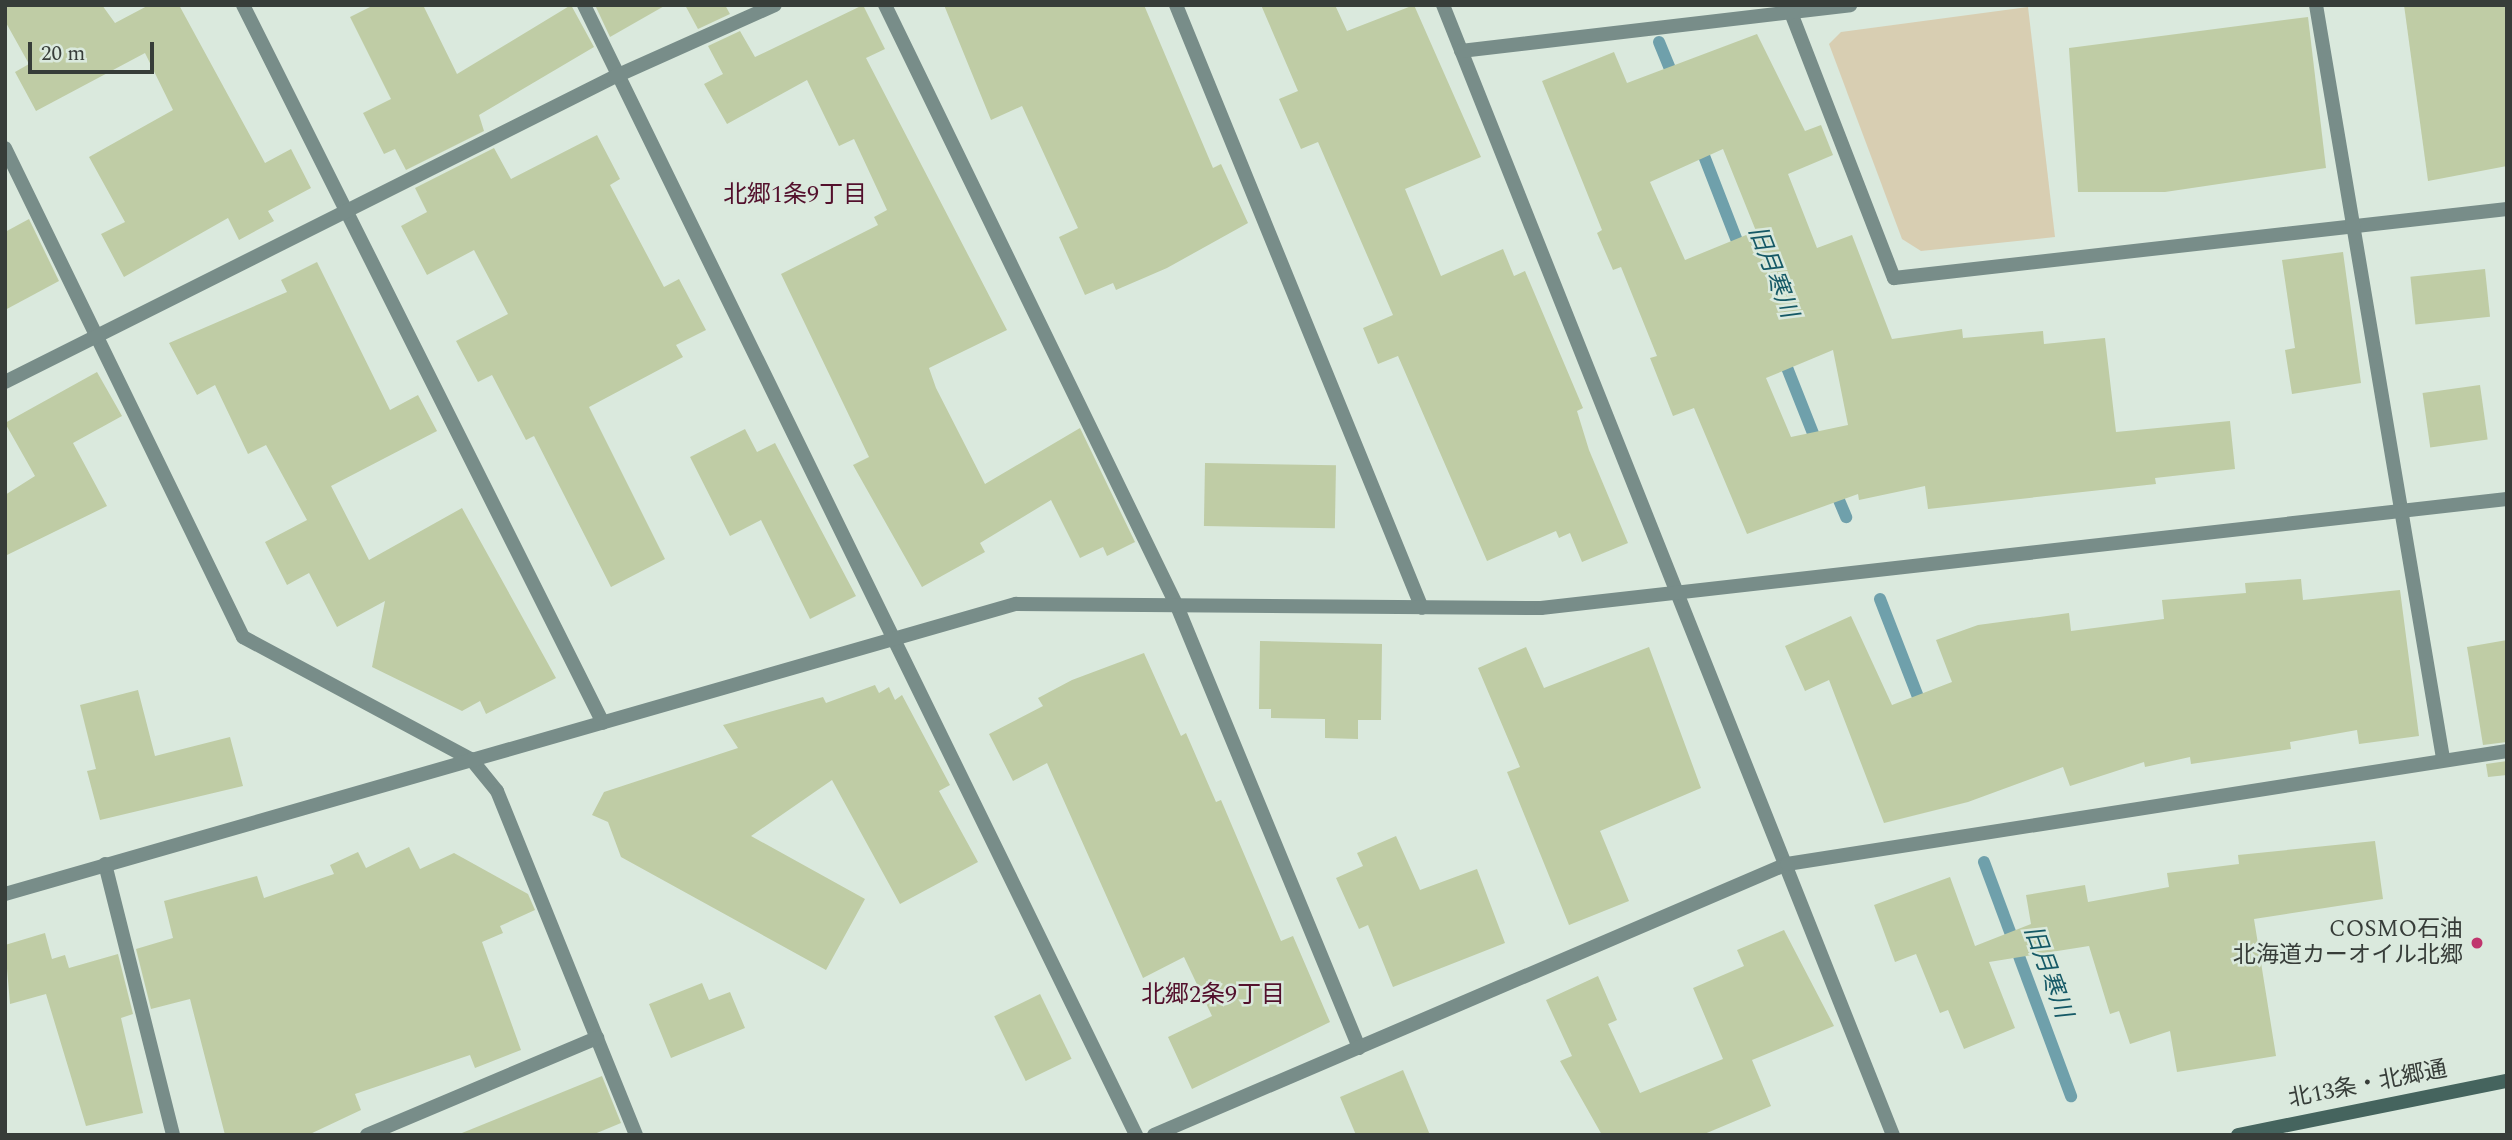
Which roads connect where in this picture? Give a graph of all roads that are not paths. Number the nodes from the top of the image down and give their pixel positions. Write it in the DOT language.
graph roads {
  1 [pos="243,5"];
  2 [pos="584,5"];
  3 [pos="775,5"];
  4 [pos="884,5"];
  5 [pos="1176,5"];
  6 [pos="1443,5"];
  7 [pos="1850,5"];
  8 [pos="2316,5"];
  9 [pos="1789,10"];
  10 [pos="1461,51"];
  11 [pos="614,77"];
  12 [pos="5,148"];
  13 [pos="2507,209"];
  14 [pos="343,213"];
  15 [pos="2353,226"];
  16 [pos="97,333"];
  17 [pos="5,382"];
  18 [pos="2507,499"];
  19 [pos="2400,512"];
  20 [pos="1679,594"];
  21 [pos="1177,607"];
  22 [pos="1422,608"];
  23 [pos="890,639"];
  24 [pos="603,723"];
  25 [pos="2507,751"];
  26 [pos="2443,758"];
  27 [pos="471,759"];
  28 [pos="104,864"];
  29 [pos="1787,864"];
  30 [pos="5,894"];
  31 [pos="597,1038"];
  32 [pos="1359,1048"];
  33 [pos="2507,1081"];
  34 [pos="173,1135"];
  35 [pos="367,1135"];
  36 [pos="636,1135"];
  37 [pos="1136,1135"];
  38 [pos="1154,1135"];
  39 [pos="1893,1135"];
  40 [pos="2238,1135"];
  1 -- 14 [label="street"];
  2 -- 11 [label="street"];
  3 -- 11 [label="street"];
  4 -- 21 [label="street"];
  5 -- 22 [label="street"];
  6 -- 10 [label="street"];
  7 -- 9 [label="street"];
  8 -- 15 [label="street"];
  9 -- 10 [label="street"];
  9 -- 15 [label="street"];
  10 -- 20 [label="street"];
  11 -- 14 [label="street"];
  11 -- 23 [label="street"];
  12 -- 16 [label="street"];
  13 -- 15 [label="street"];
  14 -- 16 [label="street"];
  14 -- 24 [label="street"];
  15 -- 19 [label="street"];
  16 -- 17 [label="street"];
  16 -- 27 [label="street"];
  18 -- 19 [label="street"];
  19 -- 20 [label="street"];
  19 -- 26 [label="street"];
  20 -- 22 [label="street"];
  20 -- 29 [label="street"];
  21 -- 22 [label="street"];
  21 -- 23 [label="street"];
  21 -- 32 [label="street"];
  23 -- 24 [label="street"];
  23 -- 37 [label="street"];
  24 -- 27 [label="street"];
  25 -- 26 [label="street"];
  26 -- 29 [label="street"];
  27 -- 28 [label="street"];
  27 -- 31 [label="street"];
  28 -- 30 [label="street"];
  28 -- 34 [label="street"];
  29 -- 32 [label="street"];
  29 -- 39 [label="street"];
  31 -- 35 [label="street"];
  31 -- 36 [label="street"];
  32 -- 38 [label="street"];
  33 -- 40 [label="main road, 北13条・北郷通"];
}
